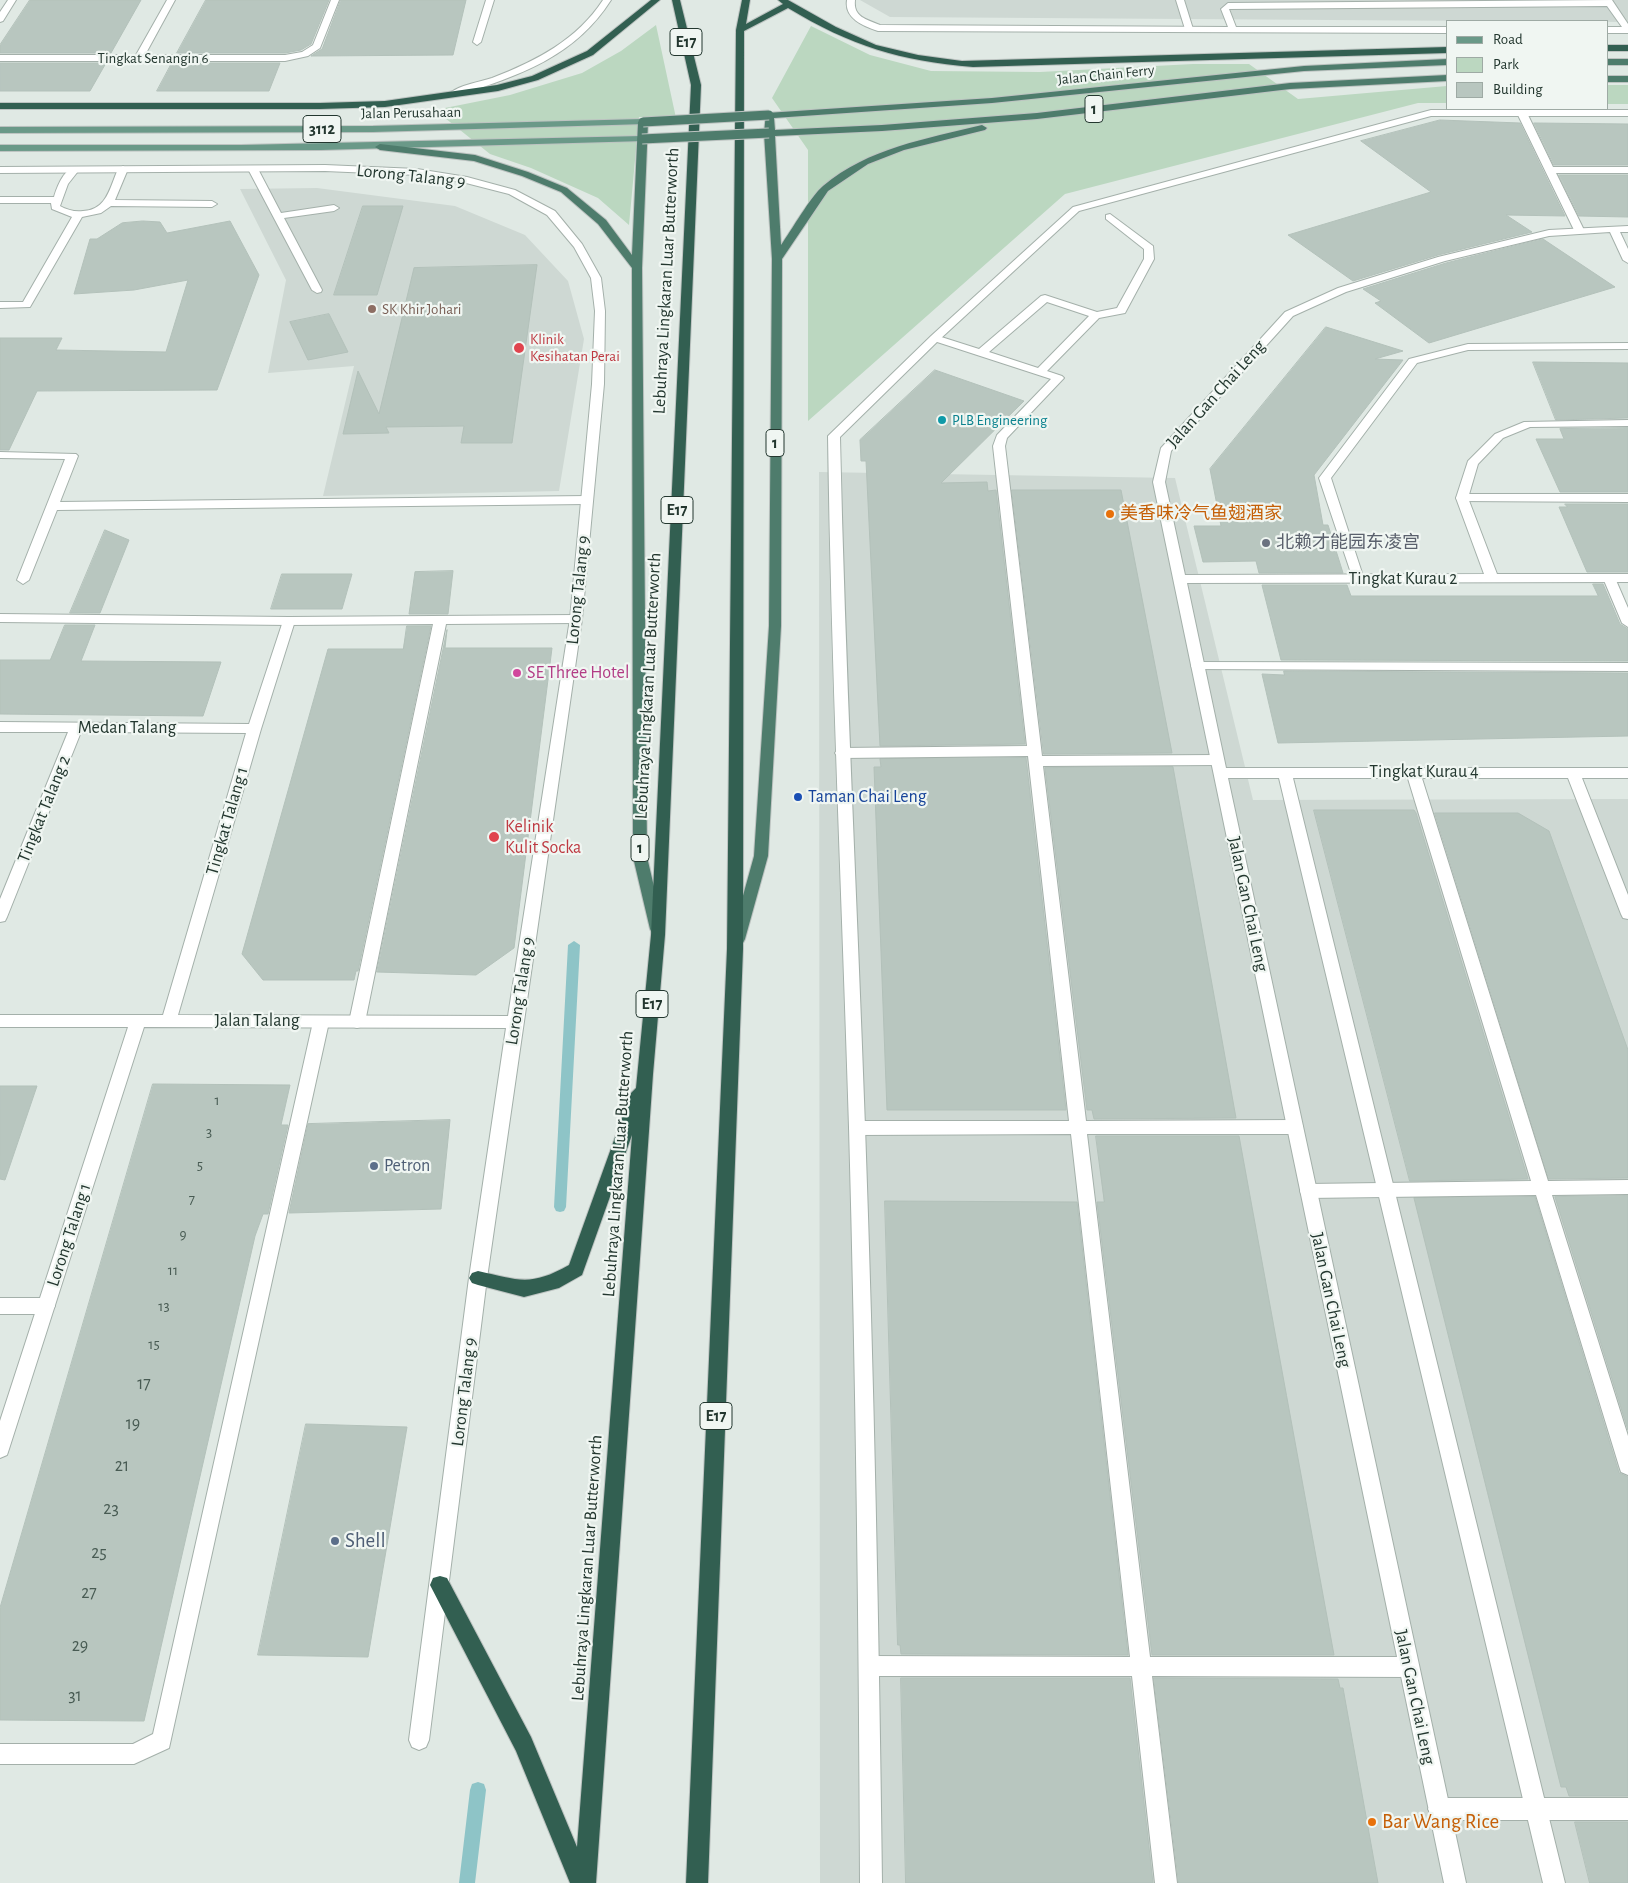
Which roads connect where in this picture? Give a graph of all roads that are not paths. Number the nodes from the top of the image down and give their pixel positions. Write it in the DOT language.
graph roads {
  1 [pos="12,0"];
  2 [pos="171,0"];
  3 [pos="335,0"];
  4 [pos="490,0"];
  5 [pos="607,0"];
  6 [pos="656,0"];
  7 [pos="676,0"];
  8 [pos="746,0"];
  9 [pos="850,0"];
  10 [pos="1180,0"];
  11 [pos="786,2"];
  12 [pos="1609,2"];
  13 [pos="0,19"];
  14 [pos="1189,29"];
  15 [pos="1233,29"];
  16 [pos="740,30"];
  17 [pos="1446,30"];
  18 [pos="1608,30"];
  19 [pos="1628,30"];
  20 [pos="478,42"];
  21 [pos="1608,48"];
  22 [pos="1628,48"];
  23 [pos="1446,50"];
  24 [pos="0,58"];
  25 [pos="139,58"];
  26 [pos="1446,62"];
  27 [pos="1608,62"];
  28 [pos="1628,62"];
  29 [pos="1446,78"];
  30 [pos="1608,79"];
  31 [pos="1628,79"];
  32 [pos="454,94"];
  33 [pos="0,106"];
  34 [pos="1628,113"];
  35 [pos="1522,114"];
  36 [pos="769,115"];
  37 [pos="1037,116"];
  38 [pos="643,122"];
  39 [pos="0,130"];
  40 [pos="769,133"];
  41 [pos="642,139"];
  42 [pos="380,147"];
  43 [pos="0,148"];
  44 [pos="123,169"];
  45 [pos="253,169"];
  46 [pos="0,170"];
  47 [pos="74,170"];
  48 [pos="1550,170"];
  49 [pos="1628,170"];
  50 [pos="0,200"];
  51 [pos="56,200"];
  52 [pos="109,203"];
  53 [pos="212,204"];
  54 [pos="334,208"];
  55 [pos="78,215"];
  56 [pos="279,216"];
  57 [pos="1110,217"];
  58 [pos="1612,229"];
  59 [pos="1628,229"];
  60 [pos="1579,230"];
  61 [pos="777,259"];
  62 [pos="1628,260"];
  63 [pos="637,268"];
  64 [pos="317,290"];
  65 [pos="0,305"];
  66 [pos="1096,315"];
  67 [pos="935,338"];
  68 [pos="1628,346"];
  69 [pos="981,353"];
  70 [pos="1040,372"];
  71 [pos="1628,423"];
  72 [pos="0,455"];
  73 [pos="1462,498"];
  74 [pos="1628,498"];
  75 [pos="587,500"];
  76 [pos="54,506"];
  77 [pos="1609,578"];
  78 [pos="1628,578"];
  79 [pos="1179,579"];
  80 [pos="1358,579"];
  81 [pos="1492,579"];
  82 [pos="23,580"];
  83 [pos="0,618"];
  84 [pos="576,619"];
  85 [pos="288,621"];
  86 [pos="440,621"];
  87 [pos="1628,623"];
  88 [pos="1198,666"];
  89 [pos="1628,667"];
  90 [pos="0,727"];
  91 [pos="76,728"];
  92 [pos="254,729"];
  93 [pos="842,753"];
  94 [pos="1035,756"];
  95 [pos="1219,766"];
  96 [pos="1285,772"];
  97 [pos="1413,772"];
  98 [pos="1573,772"];
  99 [pos="1628,772"];
  100 [pos="1628,914"];
  101 [pos="0,918"];
  102 [pos="658,935"];
  103 [pos="735,950"];
  104 [pos="0,1020"];
  105 [pos="138,1021"];
  106 [pos="169,1021"];
  107 [pos="321,1022"];
  108 [pos="357,1022"];
  109 [pos="515,1022"];
  110 [pos="646,1074"];
  111 [pos="1078,1127"];
  112 [pos="1295,1127"];
  113 [pos="858,1128"];
  114 [pos="1542,1188"];
  115 [pos="1628,1188"];
  116 [pos="1308,1190"];
  117 [pos="1386,1190"];
  118 [pos="478,1278"];
  119 [pos="0,1306"];
  120 [pos="46,1306"];
  121 [pos="0,1449"];
  122 [pos="1628,1466"];
  123 [pos="440,1585"];
  124 [pos="869,1666"];
  125 [pos="1142,1667"];
  126 [pos="1409,1668"];
  127 [pos="419,1740"];
  128 [pos="0,1754"];
  129 [pos="1439,1809"];
  130 [pos="1536,1809"];
  131 [pos="1628,1809"];
  132 [pos="580,1883"];
  133 [pos="585,1883"];
  134 [pos="697,1883"];
  135 [pos="871,1883"];
  136 [pos="1166,1883"];
  137 [pos="1454,1883"];
  138 [pos="1554,1883"];
  1 -- 13 [label="street"];
  2 -- 25 [label="street"];
  3 -- 25 [label="street, Tingkat Senangin 6"];
  4 -- 20 [label="street"];
  5 -- 32 [label="street"];
  6 -- 32 [label="highway"];
  7 -- 102 [label="highway, Lebuhraya Lingkaran Luar Butterworth / E17"];
  8 -- 16 [label="highway, E17"];
  9 -- 14 [label="street"];
  10 -- 14 [label="street"];
  11 -- 16 [label="highway"];
  11 -- 23 [label="highway"];
  12 -- 15 [label="street"];
  12 -- 19 [label="street"];
  14 -- 15 [label="street"];
  15 -- 17 [label="street"];
  16 -- 103 [label="highway, E17"];
  18 -- 19 [label="street"];
  21 -- 22 [label="highway"];
  24 -- 25 [label="street, Tingkat Senangin 6"];
  26 -- 36 [label="highway, Jalan Chain Ferry / 1"];
  27 -- 28 [label="highway"];
  29 -- 37 [label="highway, Jalan Chain Ferry / 1"];
  30 -- 31 [label="highway"];
  32 -- 33 [label="highway"];
  34 -- 35 [label="street"];
  35 -- 48 [label="street"];
  35 -- 67 [label="street"];
  36 -- 38 [label="highway, 1, bridge"];
  36 -- 40 [label="highway, 1"];
  37 -- 40 [label="highway, Jalan Chain Ferry / 1"];
  37 -- 61 [label="highway"];
  38 -- 39 [label="main road, Jalan Perusahaan / 3112"];
  38 -- 41 [label="highway, 1"];
  40 -- 41 [label="highway, 1, bridge"];
  40 -- 61 [label="highway, 1"];
  41 -- 42 [label="main road, Jalan Perusahaan / 3112"];
  41 -- 63 [label="highway, 1"];
  42 -- 43 [label="main road, Jalan Perusahaan / 3112"];
  42 -- 63 [label="highway"];
  44 -- 45 [label="street, Lorong Talang 9"];
  44 -- 47 [label="street, Lorong Talang 9"];
  44 -- 52 [label="street"];
  45 -- 56 [label="street"];
  45 -- 75 [label="street, Lorong Talang 9"];
  46 -- 47 [label="street, Lorong Talang 9"];
  47 -- 51 [label="street"];
  48 -- 49 [label="street"];
  48 -- 60 [label="street"];
  50 -- 51 [label="street"];
  51 -- 55 [label="street"];
  52 -- 53 [label="street"];
  52 -- 55 [label="street"];
  54 -- 56 [label="street"];
  55 -- 65 [label="street"];
  56 -- 64 [label="street"];
  57 -- 66 [label="street"];
  58 -- 59 [label="street, Jalan Gan Chai Leng"];
  58 -- 60 [label="street, Jalan Gan Chai Leng"];
  58 -- 62 [label="street"];
  60 -- 79 [label="street, Jalan Gan Chai Leng"];
  61 -- 103 [label="highway, 1"];
  63 -- 102 [label="highway, 1"];
  66 -- 69 [label="street"];
  66 -- 70 [label="street"];
  67 -- 69 [label="street"];
  67 -- 93 [label="street"];
  68 -- 80 [label="street"];
  69 -- 70 [label="street"];
  70 -- 94 [label="street"];
  71 -- 73 [label="street"];
  72 -- 76 [label="street"];
  73 -- 74 [label="street"];
  73 -- 81 [label="street"];
  75 -- 76 [label="street"];
  75 -- 84 [label="street, Lorong Talang 9"];
  76 -- 82 [label="street"];
  77 -- 78 [label="street, Tingkat Kurau 2"];
  77 -- 81 [label="street, Tingkat Kurau 2"];
  77 -- 87 [label="street"];
  79 -- 80 [label="street, Tingkat Kurau 2"];
  79 -- 88 [label="street, Jalan Gan Chai Leng"];
  80 -- 81 [label="street, Tingkat Kurau 2"];
  83 -- 85 [label="street"];
  84 -- 86 [label="street"];
  84 -- 109 [label="street, Lorong Talang 9"];
  85 -- 86 [label="street"];
  85 -- 92 [label="street, Tingkat Talang 1"];
  86 -- 108 [label="street"];
  88 -- 89 [label="street"];
  88 -- 95 [label="street, Jalan Gan Chai Leng"];
  90 -- 91 [label="street, Medan Talang"];
  91 -- 92 [label="street, Medan Talang"];
  91 -- 101 [label="street, Tingkat Talang 2"];
  92 -- 106 [label="street, Tingkat Talang 1"];
  93 -- 94 [label="street, Tingkat Kurau 4"];
  93 -- 113 [label="street"];
  94 -- 95 [label="street, Tingkat Kurau 4"];
  94 -- 111 [label="street"];
  95 -- 96 [label="street, Tingkat Kurau 4"];
  95 -- 112 [label="street, Jalan Gan Chai Leng"];
  96 -- 97 [label="street, Tingkat Kurau 4"];
  96 -- 117 [label="street"];
  97 -- 98 [label="street, Tingkat Kurau 4"];
  97 -- 114 [label="street"];
  98 -- 99 [label="street, Tingkat Kurau 4"];
  98 -- 100 [label="street"];
  102 -- 110 [label="highway, Lebuhraya Lingkaran Luar Butterworth / E17"];
  103 -- 134 [label="highway, E17"];
  104 -- 105 [label="street, Jalan Talang"];
  105 -- 106 [label="street, Jalan Talang"];
  105 -- 120 [label="street, Lorong Talang 1"];
  106 -- 107 [label="street, Jalan Talang"];
  107 -- 108 [label="street, Jalan Talang"];
  107 -- 128 [label="street"];
  108 -- 109 [label="street, Jalan Talang"];
  109 -- 118 [label="street, Lorong Talang 9"];
  110 -- 118 [label="highway"];
  110 -- 133 [label="highway, Lebuhraya Lingkaran Luar Butterworth / E17"];
  111 -- 112 [label="street"];
  111 -- 113 [label="street"];
  111 -- 125 [label="street"];
  112 -- 116 [label="street, Jalan Gan Chai Leng"];
  113 -- 124 [label="street"];
  114 -- 115 [label="street"];
  114 -- 117 [label="street"];
  114 -- 122 [label="street"];
  116 -- 117 [label="street"];
  116 -- 126 [label="street, Jalan Gan Chai Leng"];
  117 -- 130 [label="street"];
  118 -- 123 [label="street, Lorong Talang 9"];
  119 -- 120 [label="street"];
  120 -- 121 [label="street, Lorong Talang 1"];
  123 -- 127 [label="street, Lorong Talang 9"];
  123 -- 132 [label="highway"];
  124 -- 125 [label="street"];
  124 -- 135 [label="street"];
  125 -- 126 [label="street"];
  125 -- 136 [label="street"];
  126 -- 129 [label="street, Jalan Gan Chai Leng"];
  129 -- 130 [label="street"];
  129 -- 137 [label="street, Jalan Gan Chai Leng"];
  130 -- 131 [label="street"];
  130 -- 138 [label="street"];
}
